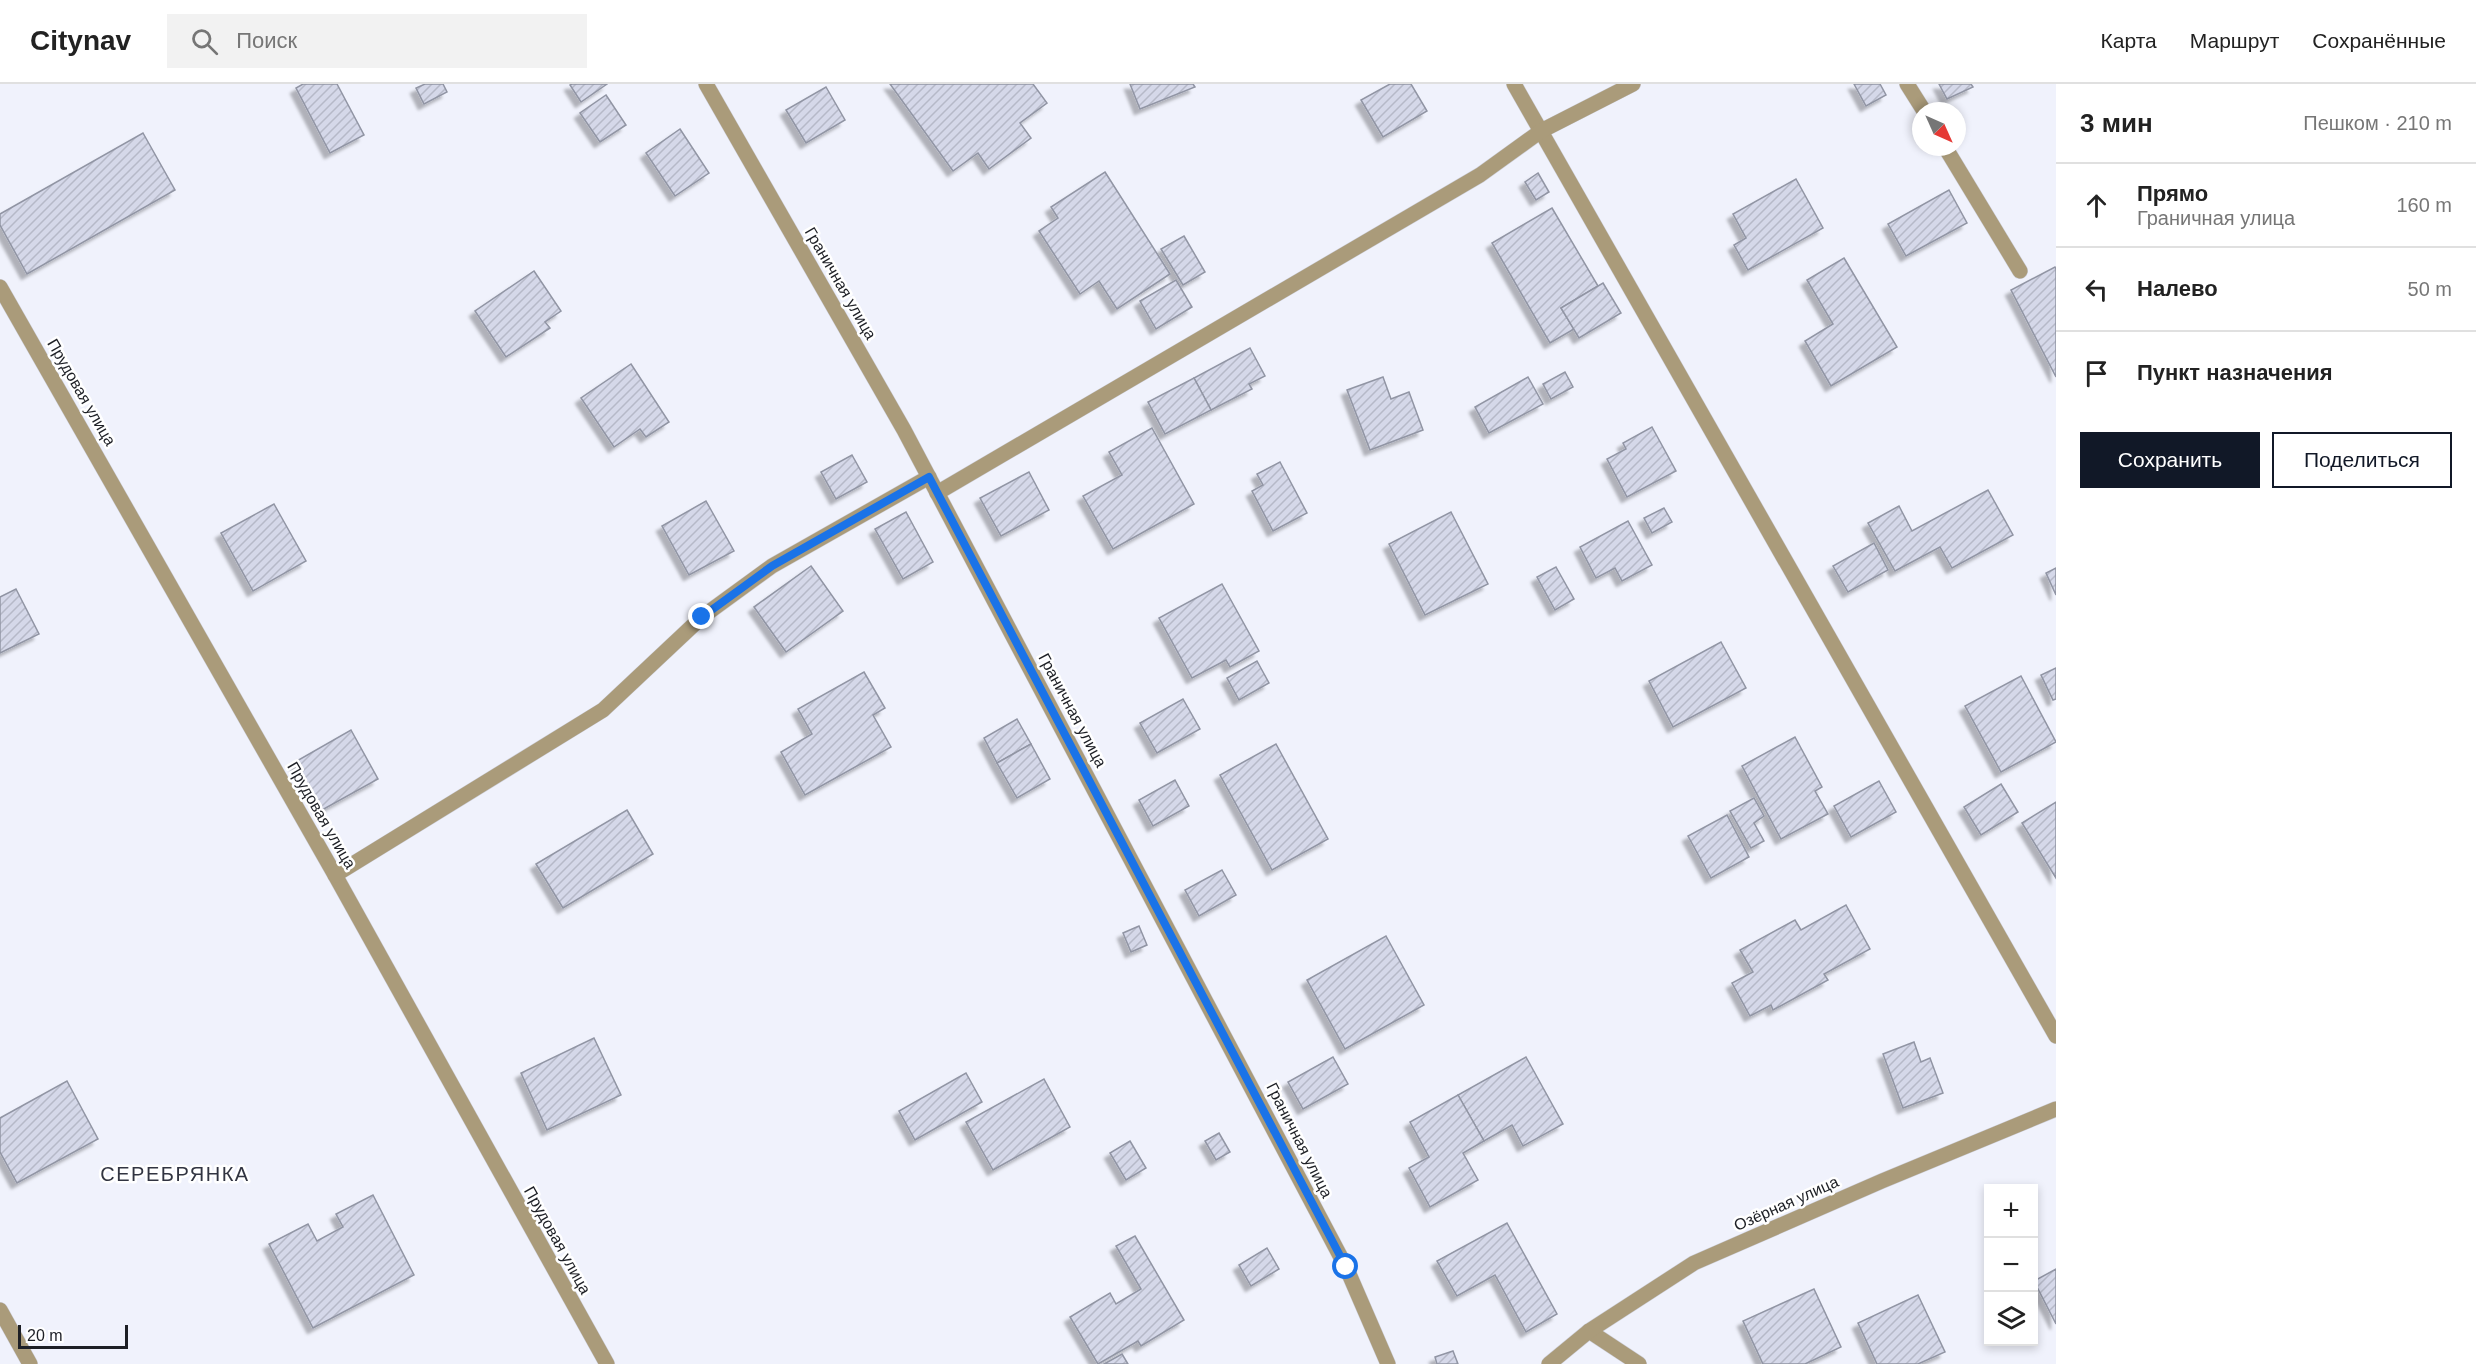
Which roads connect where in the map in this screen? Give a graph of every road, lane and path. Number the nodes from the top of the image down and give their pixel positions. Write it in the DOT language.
graph roads {
  1 [pos="706,84"];
  2 [pos="1514,84"];
  3 [pos="1634,84"];
  4 [pos="1907,84"];
  5 [pos="1918,102"];
  6 [pos="1541,131"];
  7 [pos="1950,156"];
  8 [pos="2020,271"];
  9 [pos="0,287"];
  10 [pos="929,477"];
  11 [pos="937,493"];
  12 [pos="335,875"];
  13 [pos="2056,1036"];
  14 [pos="2056,1109"];
  15 [pos="0,1310"];
  16 [pos="1589,1331"];
  17 [pos="30,1364"];
  18 [pos="607,1364"];
  19 [pos="1388,1364"];
  20 [pos="1550,1364"];
  21 [pos="1639,1364"];
  1 -- 10 [label="street, Граничная улица"];
  2 -- 6 [label="street"];
  3 -- 6 [label="street"];
  4 -- 5 [label="street"];
  6 -- 11 [label="street"];
  6 -- 13 [label="street"];
  7 -- 8 [label="street"];
  9 -- 12 [label="street, Прудовая улица"];
  10 -- 11 [label="street, Граничная улица"];
  10 -- 12 [label="street"];
  11 -- 19 [label="street, Граничная улица"];
  12 -- 18 [label="street, Прудовая улица"];
  14 -- 16 [label="street, Озёрная улица"];
  15 -- 17 [label="street"];
  16 -- 20 [label="street, Озёрная улица"];
  16 -- 21 [label="street"];
}
